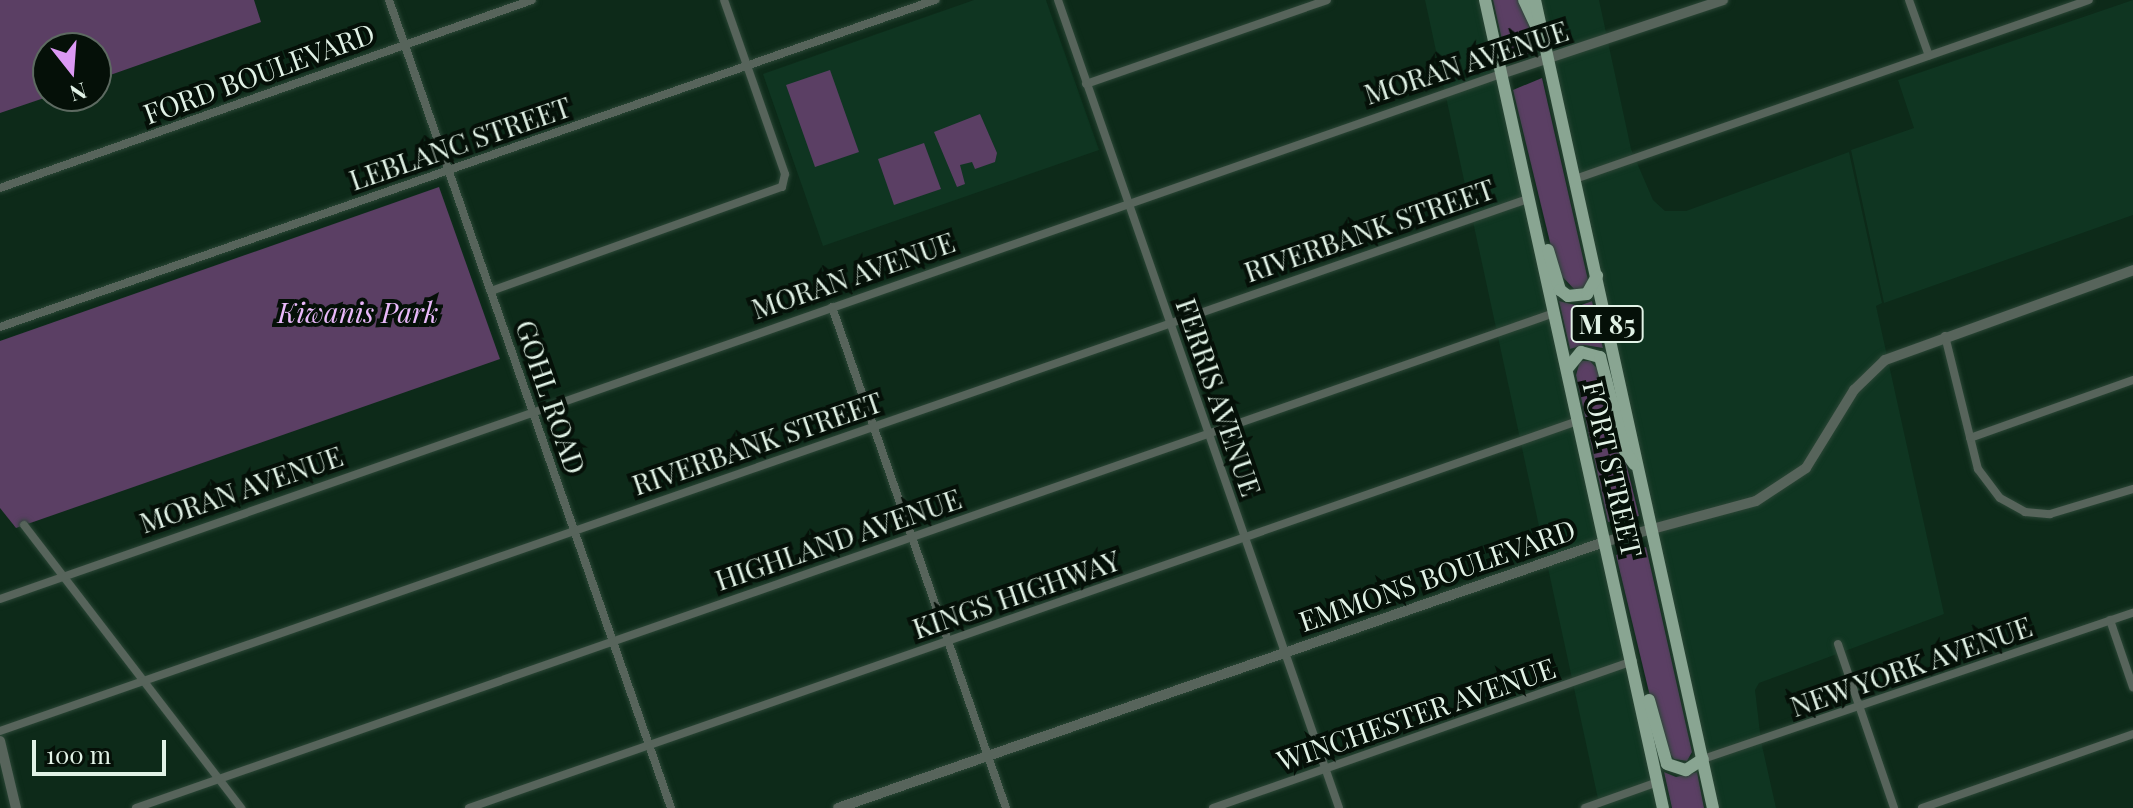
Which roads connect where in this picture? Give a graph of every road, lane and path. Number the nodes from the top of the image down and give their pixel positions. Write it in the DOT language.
graph roads {
  1 [pos="389,0"];
  2 [pos="532,0"];
  3 [pos="724,0"];
  4 [pos="935,0"];
  5 [pos="1058,0"];
  6 [pos="1327,0"];
  7 [pos="1485,0"];
  8 [pos="1524,0"];
  9 [pos="1535,0"];
  10 [pos="1723,0"];
  11 [pos="1909,0"];
  12 [pos="2089,0"];
  13 [pos="1544,39"];
  14 [pos="404,45"];
  15 [pos="1929,56"];
  16 [pos="1549,61"];
  17 [pos="747,66"];
  18 [pos="1501,74"];
  19 [pos="1086,84"];
  20 [pos="449,170"];
  21 [pos="1575,179"];
  22 [pos="1525,184"];
  23 [pos="0,188"];
  24 [pos="1528,199"];
  25 [pos="1129,204"];
  26 [pos="2133,270"];
  27 [pos="1595,290"];
  28 [pos="491,291"];
  29 [pos="832,307"];
  30 [pos="1554,313"];
  31 [pos="1170,322"];
  32 [pos="0,327"];
  33 [pos="1945,336"];
  34 [pos="1567,369"];
  35 [pos="2133,380"];
  36 [pos="533,412"];
  37 [pos="1578,421"];
  38 [pos="873,426"];
  39 [pos="1208,434"];
  40 [pos="1970,438"];
  41 [pos="1638,470"];
  42 [pos="2133,489"];
  43 [pos="24,525"];
  44 [pos="1651,527"];
  45 [pos="574,531"];
  46 [pos="911,537"];
  47 [pos="1245,538"];
  48 [pos="1604,542"];
  49 [pos="64,576"];
  50 [pos="0,599"];
  51 [pos="2133,613"];
  52 [pos="2110,620"];
  53 [pos="613,641"];
  54 [pos="949,641"];
  55 [pos="1838,644"];
  56 [pos="1285,652"];
  57 [pos="1633,659"];
  58 [pos="143,681"];
  59 [pos="2133,687"];
  60 [pos="1859,706"];
  61 [pos="0,731"];
  62 [pos="2133,734"];
  63 [pos="0,741"];
  64 [pos="649,745"];
  65 [pos="987,756"];
  66 [pos="1703,759"];
  67 [pos="1325,769"];
  68 [pos="219,778"];
  69 [pos="1658,782"];
  70 [pos="16,808"];
  71 [pos="136,808"];
  72 [pos="241,808"];
  73 [pos="469,808"];
  74 [pos="671,808"];
  75 [pos="838,808"];
  76 [pos="1006,808"];
  77 [pos="1213,808"];
  78 [pos="1339,808"];
  79 [pos="1585,808"];
  80 [pos="1663,808"];
  81 [pos="1713,808"];
  82 [pos="1894,808"];
  83 [pos="1922,808"];
  1 -- 14 [label="street, GOHL ROAD"];
  2 -- 14 [label="street, FORD BOULEVARD"];
  3 -- 17 [label="street"];
  4 -- 17 [label="street, LEBLANC STREET"];
  5 -- 19 [label="street, FERRIS AVENUE"];
  6 -- 19 [label="street"];
  7 -- 18 [label="main road, FORT STREET / M 85"];
  8 -- 13 [label="main road"];
  9 -- 13 [label="main road, M 85"];
  10 -- 16 [label="street, MORAN AVENUE"];
  11 -- 15 [label="street"];
  12 -- 15 [label="street"];
  13 -- 16 [label="main road, M 85"];
  14 -- 20 [label="street, GOHL ROAD"];
  14 -- 23 [label="street, FORD BOULEVARD"];
  15 -- 21 [label="street"];
  16 -- 18 [label="street, MORAN AVENUE"];
  16 -- 21 [label="main road, M 85"];
  17 -- 20 [label="street, LEBLANC STREET"];
  17 -- 28 [label="street"];
  18 -- 22 [label="main road, FORT STREET / M 85"];
  18 -- 25 [label="street, MORAN AVENUE"];
  19 -- 25 [label="street, FERRIS AVENUE"];
  20 -- 28 [label="street, GOHL ROAD"];
  20 -- 32 [label="street, LEBLANC STREET"];
  21 -- 27 [label="main road, M 85"];
  22 -- 24 [label="main road, FORT STREET / M 85"];
  22 -- 27 [label="main road"];
  24 -- 30 [label="main road, FORT STREET / M 85"];
  24 -- 31 [label="street, RIVERBANK STREET"];
  25 -- 29 [label="street, MORAN AVENUE"];
  25 -- 31 [label="street, FERRIS AVENUE"];
  26 -- 33 [label="street, EMMONS BOULEVARD"];
  27 -- 41 [label="main road, FORT STREET / M 85"];
  28 -- 36 [label="street, GOHL ROAD"];
  29 -- 36 [label="street, MORAN AVENUE"];
  29 -- 38 [label="street"];
  30 -- 34 [label="main road, FORT STREET / M 85"];
  30 -- 39 [label="street, HIGHLAND AVENUE"];
  31 -- 38 [label="street, RIVERBANK STREET"];
  31 -- 39 [label="street, FERRIS AVENUE"];
  33 -- 40 [label="street"];
  33 -- 44 [label="street, EMMONS BOULEVARD"];
  34 -- 37 [label="main road, FORT STREET / M 85"];
  34 -- 41 [label="main road"];
  35 -- 40 [label="street"];
  36 -- 45 [label="street, GOHL ROAD"];
  36 -- 49 [label="street, MORAN AVENUE"];
  37 -- 47 [label="street, KINGS HIGHWAY"];
  37 -- 48 [label="main road, FORT STREET / M 85"];
  38 -- 45 [label="street, RIVERBANK STREET"];
  38 -- 46 [label="street"];
  39 -- 46 [label="street, HIGHLAND AVENUE"];
  39 -- 47 [label="street, FERRIS AVENUE"];
  40 -- 42 [label="street"];
  41 -- 44 [label="main road, FORT STREET / M 85"];
  43 -- 49 [label="street"];
  44 -- 48 [label="street, EMMONS BOULEVARD"];
  44 -- 66 [label="main road, FORT STREET / M 85"];
  45 -- 53 [label="street, GOHL ROAD"];
  45 -- 58 [label="street, RIVERBANK STREET"];
  46 -- 53 [label="street, HIGHLAND AVENUE"];
  46 -- 54 [label="street"];
  47 -- 54 [label="street, KINGS HIGHWAY"];
  47 -- 56 [label="street, FERRIS AVENUE"];
  48 -- 56 [label="street, EMMONS BOULEVARD"];
  48 -- 57 [label="main road, FORT STREET / M 85"];
  49 -- 50 [label="street, MORAN AVENUE"];
  49 -- 58 [label="street"];
  51 -- 52 [label="street, NEW YORK AVENUE"];
  52 -- 59 [label="street"];
  52 -- 60 [label="street, NEW YORK AVENUE"];
  53 -- 64 [label="street, GOHL ROAD"];
  53 -- 68 [label="street, HIGHLAND AVENUE"];
  54 -- 64 [label="street, KINGS HIGHWAY"];
  54 -- 65 [label="street"];
  55 -- 60 [label="street"];
  56 -- 65 [label="street, EMMONS BOULEVARD"];
  56 -- 67 [label="street, FERRIS AVENUE"];
  57 -- 66 [label="main road"];
  57 -- 67 [label="street, WINCHESTER AVENUE"];
  57 -- 69 [label="main road, FORT STREET / M 85"];
  58 -- 61 [label="street, RIVERBANK STREET"];
  58 -- 68 [label="street"];
  60 -- 66 [label="street, NEW YORK AVENUE"];
  60 -- 82 [label="street"];
  62 -- 83 [label="street"];
  63 -- 70 [label="street"];
  64 -- 73 [label="street, KINGS HIGHWAY"];
  64 -- 74 [label="street, GOHL ROAD"];
  65 -- 75 [label="street, EMMONS BOULEVARD"];
  65 -- 76 [label="street"];
  66 -- 81 [label="main road, FORT STREET / M 85"];
  67 -- 77 [label="street, WINCHESTER AVENUE"];
  67 -- 78 [label="street, FERRIS AVENUE"];
  68 -- 71 [label="street, HIGHLAND AVENUE"];
  68 -- 72 [label="street"];
  69 -- 79 [label="street"];
  69 -- 80 [label="main road, FORT STREET / M 85"];
}
